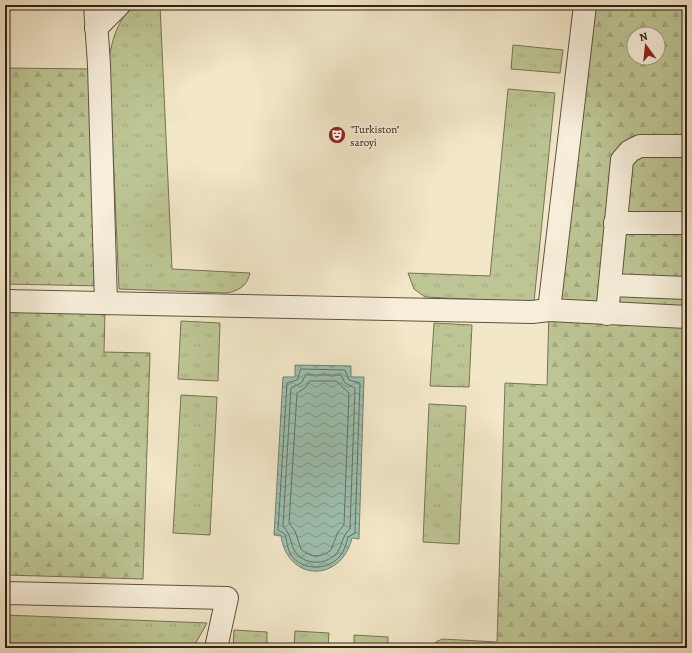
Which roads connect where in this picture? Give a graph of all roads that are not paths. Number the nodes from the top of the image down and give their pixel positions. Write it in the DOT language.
graph roads {
  1 [pos="95,5"];
  2 [pos="119,5"];
  3 [pos="585,5"];
  4 [pos="96,28"];
  5 [pos="687,146"];
  6 [pos="615,223"];
  7 [pos="687,224"];
  8 [pos="610,285"];
  9 [pos="687,288"];
  10 [pos="5,301"];
  11 [pos="106,303"];
  12 [pos="549,310"];
  13 [pos="607,314"];
  14 [pos="687,317"];
  15 [pos="5,593"];
  16 [pos="216,648"];
  1 -- 4 [label="lane"];
  2 -- 4 [label="lane"];
  3 -- 12 [label="lane"];
  4 -- 11 [label="lane"];
  5 -- 6 [label="lane"];
  6 -- 7 [label="lane"];
  6 -- 8 [label="lane"];
  8 -- 9 [label="lane"];
  8 -- 13 [label="lane"];
  10 -- 11 [label="lane"];
  11 -- 12 [label="lane"];
  12 -- 13 [label="lane"];
  13 -- 14 [label="lane"];
  15 -- 16 [label="lane"];
}
